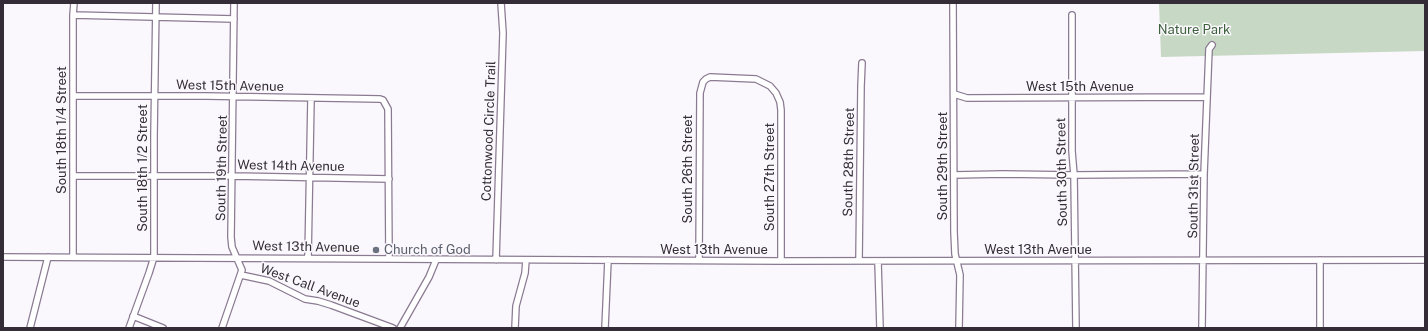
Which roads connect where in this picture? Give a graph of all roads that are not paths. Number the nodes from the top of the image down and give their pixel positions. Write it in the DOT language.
graph roads {
  1 [pos="74,3"];
  2 [pos="156,3"];
  3 [pos="234,3"];
  4 [pos="501,3"];
  5 [pos="953,3"];
  6 [pos="73,15"];
  7 [pos="1072,15"];
  8 [pos="156,17"];
  9 [pos="234,19"];
  10 [pos="1212,45"];
  11 [pos="862,62"];
  12 [pos="706,79"];
  13 [pos="954,94"];
  14 [pos="73,96"];
  15 [pos="155,96"];
  16 [pos="234,97"];
  17 [pos="1207,97"];
  18 [pos="1072,98"];
  19 [pos="312,99"];
  20 [pos="1204,174"];
  21 [pos="954,175"];
  22 [pos="1074,175"];
  23 [pos="73,176"];
  24 [pos="154,176"];
  25 [pos="233,176"];
  26 [pos="310,178"];
  27 [pos="389,179"];
  28 [pos="3,257"];
  29 [pos="48,257"];
  30 [pos="73,257"];
  31 [pos="154,257"];
  32 [pos="238,257"];
  33 [pos="308,258"];
  34 [pos="389,259"];
  35 [pos="436,260"];
  36 [pos="496,260"];
  37 [pos="526,260"];
  38 [pos="608,260"];
  39 [pos="699,260"];
  40 [pos="1320,260"];
  41 [pos="1425,260"];
  42 [pos="781,261"];
  43 [pos="859,261"];
  44 [pos="957,261"];
  45 [pos="1075,261"];
  46 [pos="1203,261"];
  47 [pos="878,262"];
  48 [pos="241,275"];
  49 [pos="133,316"];
  50 [pos="30,328"];
  51 [pos="129,328"];
  52 [pos="163,328"];
  53 [pos="222,328"];
  54 [pos="393,328"];
  55 [pos="400,328"];
  56 [pos="515,328"];
  57 [pos="606,328"];
  58 [pos="880,328"];
  59 [pos="959,328"];
  60 [pos="1076,328"];
  61 [pos="1202,328"];
  62 [pos="1320,328"];
  1 -- 6 [label="street, South 18th 1/4 Street"];
  2 -- 8 [label="street, South 18th 1/2 Street"];
  3 -- 9 [label="street, South 19th Street"];
  4 -- 36 [label="street, Cottonwood Circle Trail"];
  5 -- 13 [label="street, South 29th Street"];
  6 -- 8 [label="street"];
  6 -- 14 [label="street, South 18th 1/4 Street"];
  7 -- 18 [label="street, South 30th Street"];
  8 -- 9 [label="street"];
  8 -- 15 [label="street, South 18th 1/2 Street"];
  9 -- 16 [label="street, South 19th Street"];
  10 -- 17 [label="street, South 31st Street"];
  11 -- 43 [label="street, South 28th Street"];
  12 -- 39 [label="street, South 26th Street"];
  12 -- 42 [label="street, South 27th Street"];
  13 -- 18 [label="street, West 15th Avenue"];
  13 -- 21 [label="street, South 29th Street"];
  14 -- 15 [label="street, West 15th Avenue"];
  14 -- 23 [label="street, South 18th 1/4 Street"];
  15 -- 16 [label="street, West 15th Avenue"];
  15 -- 24 [label="street, South 18th 1/2 Street"];
  16 -- 19 [label="street, West 15th Avenue"];
  16 -- 25 [label="street, South 19th Street"];
  17 -- 18 [label="street, West 15th Avenue"];
  17 -- 20 [label="street, South 31st Street"];
  18 -- 22 [label="street, South 30th Street"];
  19 -- 26 [label="street"];
  19 -- 27 [label="street, West 15th Avenue"];
  20 -- 22 [label="street"];
  20 -- 46 [label="street, South 31st Street"];
  21 -- 22 [label="street"];
  21 -- 44 [label="street, South 29th Street"];
  22 -- 45 [label="street, South 30th Street"];
  23 -- 24 [label="street, West 14th Avenue"];
  23 -- 30 [label="street, South 18th 1/4 Street"];
  24 -- 25 [label="street, West 14th Avenue"];
  24 -- 31 [label="street, South 18th 1/2 Street"];
  25 -- 26 [label="street, West 14th Avenue"];
  25 -- 32 [label="street, South 19th Street"];
  26 -- 27 [label="street, West 14th Avenue"];
  26 -- 33 [label="street"];
  27 -- 34 [label="street"];
  28 -- 29 [label="street, West 13th Avenue"];
  29 -- 30 [label="street, West 13th Avenue"];
  29 -- 50 [label="street"];
  30 -- 31 [label="street, West 13th Avenue"];
  31 -- 32 [label="street, West 13th Avenue"];
  31 -- 49 [label="street, South 18th 1/2 Street"];
  32 -- 33 [label="street, West 13th Avenue"];
  32 -- 48 [label="street, South 19th Street"];
  33 -- 34 [label="street, West 13th Avenue"];
  34 -- 35 [label="street, West 13th Avenue"];
  35 -- 36 [label="street, West 13th Avenue"];
  35 -- 55 [label="street"];
  36 -- 37 [label="street, West 13th Avenue"];
  37 -- 38 [label="street, West 13th Avenue"];
  37 -- 56 [label="street"];
  38 -- 39 [label="street, West 13th Avenue"];
  38 -- 57 [label="street"];
  39 -- 42 [label="street, West 13th Avenue"];
  40 -- 41 [label="street, West 13th Avenue"];
  40 -- 46 [label="street, West 13th Avenue"];
  40 -- 62 [label="street"];
  42 -- 43 [label="street, West 13th Avenue"];
  43 -- 47 [label="street, West 13th Avenue"];
  44 -- 45 [label="street, West 13th Avenue"];
  44 -- 47 [label="street, West 13th Avenue"];
  44 -- 59 [label="street, South 29th Street"];
  45 -- 46 [label="street, West 13th Avenue"];
  45 -- 60 [label="street, South 30th Street"];
  46 -- 61 [label="street, South 31st Street"];
  47 -- 58 [label="street"];
  48 -- 53 [label="street, South 19th Street"];
  48 -- 54 [label="street, West Call Avenue"];
  49 -- 51 [label="street, South 18th 1/2 Street"];
  49 -- 52 [label="street"];
}
